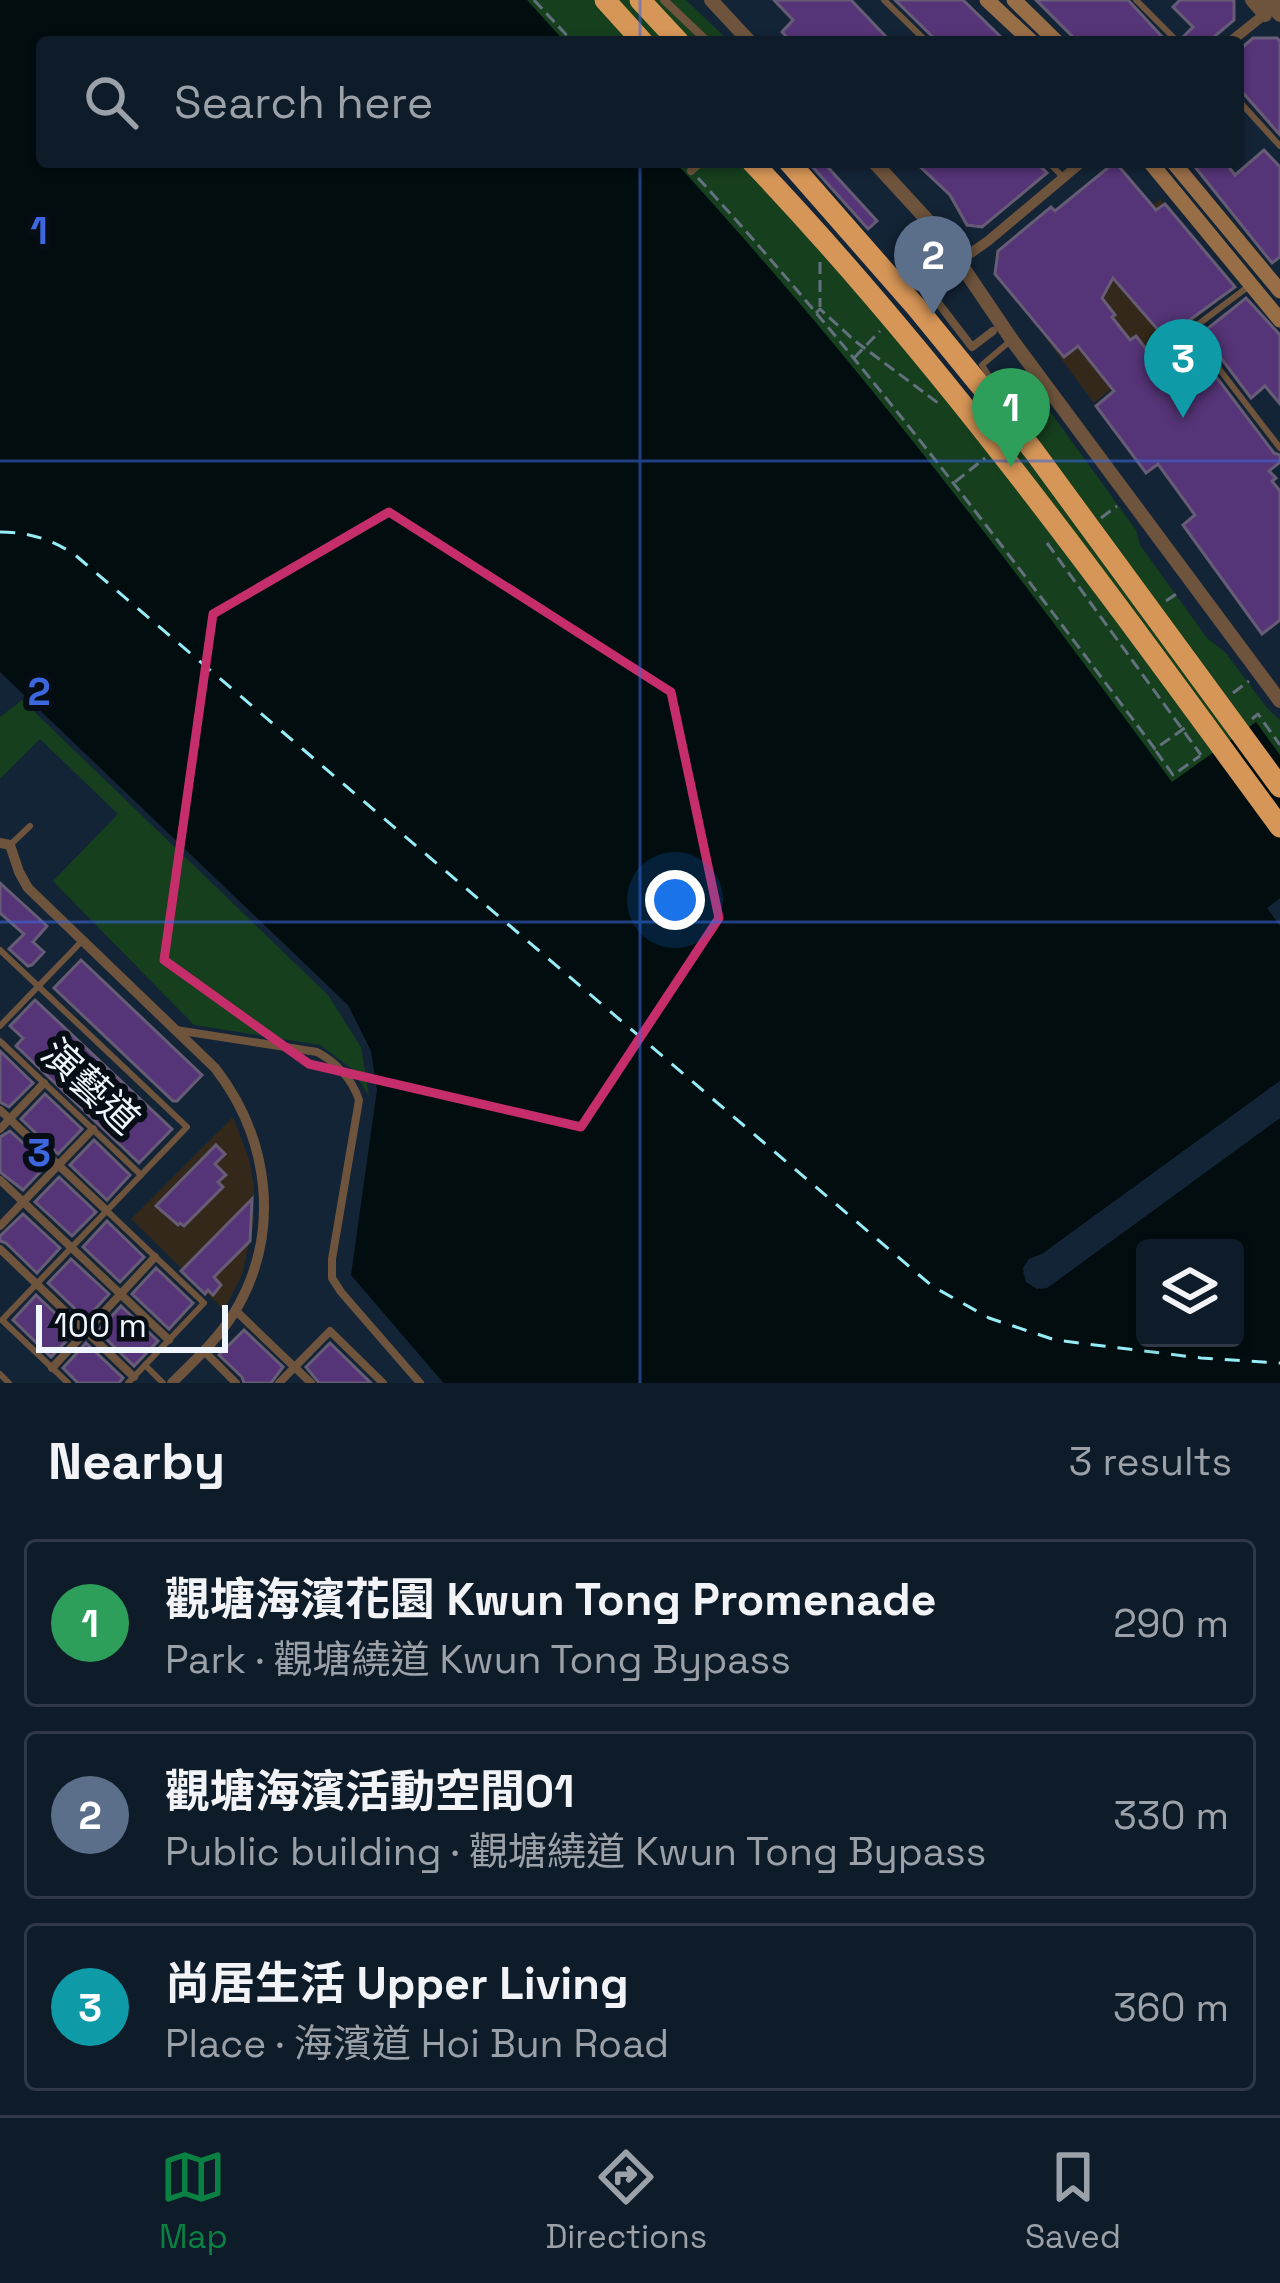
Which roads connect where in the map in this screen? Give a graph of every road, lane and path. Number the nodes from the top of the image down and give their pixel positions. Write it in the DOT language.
graph roads {
  1 [pos="535,0"];
  2 [pos="605,0"];
  3 [pos="640,0"];
  4 [pos="664,0"];
  5 [pos="711,0"];
  6 [pos="884,0"];
  7 [pos="987,0"];
  8 [pos="1014,0"];
  9 [pos="1136,0"];
  10 [pos="1252,0"];
  11 [pos="1273,8"];
  12 [pos="568,36"];
  13 [pos="638,36"];
  14 [pos="673,36"];
  15 [pos="702,36"];
  16 [pos="740,36"];
  17 [pos="921,36"];
  18 [pos="1026,36"];
  19 [pos="1052,36"];
  20 [pos="1172,36"];
  21 [pos="1238,36"];
  22 [pos="1244,107"];
  23 [pos="1280,146"];
  24 [pos="694,168"];
  25 [pos="758,168"];
  26 [pos="794,168"];
  27 [pos="880,168"];
  28 [pos="1054,168"];
  29 [pos="1075,168"];
  30 [pos="1155,168"];
  31 [pos="1178,168"];
  32 [pos="691,171"];
  33 [pos="1064,178"];
  34 [pos="820,259"];
  35 [pos="956,267"];
  36 [pos="1250,285"];
  37 [pos="1280,291"];
  38 [pos="818,311"];
  39 [pos="1280,320"];
  40 [pos="880,331"];
  41 [pos="993,331"];
  42 [pos="1012,340"];
  43 [pos="865,347"];
  44 [pos="853,359"];
  45 [pos="1042,380"];
  46 [pos="944,408"];
  47 [pos="1280,448"];
  48 [pos="1048,545"];
  49 [pos="1250,680"];
  50 [pos="1232,693"];
  51 [pos="1277,696"];
  52 [pos="1258,714"];
  53 [pos="1201,716"];
  54 [pos="1182,730"];
  55 [pos="1277,735"];
  56 [pos="1280,745"];
  57 [pos="1201,755"];
  58 [pos="1280,788"];
  59 [pos="30,826"];
  60 [pos="1280,827"];
  61 [pos="5,844"];
  62 [pos="83,939"];
  63 [pos="0,950"];
  64 [pos="38,987"];
  65 [pos="0,1026"];
  66 [pos="176,1030"];
  67 [pos="0,1041"];
  68 [pos="44,1083"];
  69 [pos="0,1110"];
  70 [pos="10,1119"];
  71 [pos="0,1129"];
  72 [pos="93,1129"];
  73 [pos="58,1165"];
  74 [pos="141,1174"];
  75 [pos="0,1180"];
  76 [pos="23,1202"];
  77 [pos="107,1211"];
  78 [pos="0,1226"];
  79 [pos="72,1248"];
  80 [pos="0,1249"];
  81 [pos="155,1257"];
  82 [pos="37,1284"];
  83 [pos="121,1294"];
  84 [pos="235,1310"];
  85 [pos="1,1319"];
  86 [pos="86,1331"];
  87 [pos="169,1340"];
  88 [pos="204,1351"];
  89 [pos="145,1365"];
  90 [pos="294,1367"];
  91 [pos="52,1368"];
  92 [pos="0,1374"];
  93 [pos="131,1380"];
  94 [pos="378,1382"];
  95 [pos="9,1383"];
  96 [pos="68,1383"];
  97 [pos="163,1383"];
  98 [pos="172,1383"];
  99 [pos="236,1383"];
  100 [pos="279,1383"];
  101 [pos="310,1383"];
  102 [pos="420,1383"];
  1 -- 12 [label="path"];
  2 -- 13 [label="highway"];
  3 -- 14 [label="highway"];
  4 -- 15 [label="street"];
  5 -- 16 [label="street"];
  6 -- 17 [label="lane"];
  7 -- 18 [label="main road"];
  8 -- 19 [label="main road"];
  9 -- 20 [label="lane"];
  10 -- 11 [label="street"];
  11 -- 21 [label="street"];
  22 -- 23 [label="lane"];
  24 -- 32 [label="street"];
  25 -- 60 [label="highway, bridge"];
  26 -- 58 [label="highway, bridge"];
  27 -- 35 [label="street"];
  28 -- 33 [label="lane"];
  29 -- 33 [label="street"];
  30 -- 36 [label="main road"];
  31 -- 37 [label="main road"];
  32 -- 38 [label="path"];
  33 -- 35 [label="street"];
  34 -- 38 [label="path"];
  35 -- 41 [label="street"];
  35 -- 42 [label="street"];
  36 -- 39 [label="main road"];
  36 -- 47 [label="lane"];
  38 -- 43 [label="path"];
  38 -- 44 [label="path"];
  40 -- 43 [label="path"];
  42 -- 45 [label="street"];
  42 -- 45 [label="lane"];
  43 -- 44 [label="path"];
  43 -- 46 [label="path"];
  44 -- 54 [label="path"];
  45 -- 51 [label="street"];
  48 -- 54 [label="path"];
  49 -- 50 [label="path"];
  52 -- 55 [label="path"];
  53 -- 54 [label="path"];
  54 -- 57 [label="path"];
  55 -- 56 [label="path"];
  59 -- 61 [label="lane"];
  61 -- 62 [label="street"];
  62 -- 64 [label="lane"];
  62 -- 66 [label="street"];
  63 -- 64 [label="lane"];
  64 -- 65 [label="lane"];
  64 -- 74 [label="lane"];
  66 -- 84 [label="street"];
  66 -- 102 [label="street"];
  67 -- 68 [label="lane, 演藝道"];
  68 -- 70 [label="street"];
  68 -- 72 [label="lane, 演藝道"];
  69 -- 70 [label="street"];
  70 -- 71 [label="street"];
  70 -- 73 [label="street"];
  72 -- 73 [label="street"];
  72 -- 74 [label="lane, 演藝道"];
  73 -- 76 [label="street"];
  73 -- 77 [label="street"];
  74 -- 77 [label="lane"];
  75 -- 76 [label="street"];
  76 -- 78 [label="street"];
  76 -- 79 [label="street"];
  77 -- 79 [label="lane"];
  77 -- 81 [label="lane"];
  79 -- 82 [label="lane"];
  79 -- 83 [label="street"];
  80 -- 82 [label="street"];
  81 -- 83 [label="street"];
  81 -- 87 [label="lane"];
  82 -- 85 [label="lane"];
  82 -- 86 [label="street"];
  83 -- 86 [label="street"];
  83 -- 87 [label="street"];
  84 -- 88 [label="street"];
  84 -- 90 [label="street"];
  85 -- 91 [label="lane"];
  86 -- 91 [label="street"];
  86 -- 93 [label="street"];
  87 -- 89 [label="lane"];
  88 -- 98 [label="street"];
  88 -- 99 [label="street"];
  89 -- 93 [label="lane"];
  89 -- 97 [label="lane"];
  90 -- 94 [label="street"];
  90 -- 100 [label="street"];
  90 -- 101 [label="street"];
  91 -- 96 [label="lane"];
  92 -- 95 [label="lane"];
}
